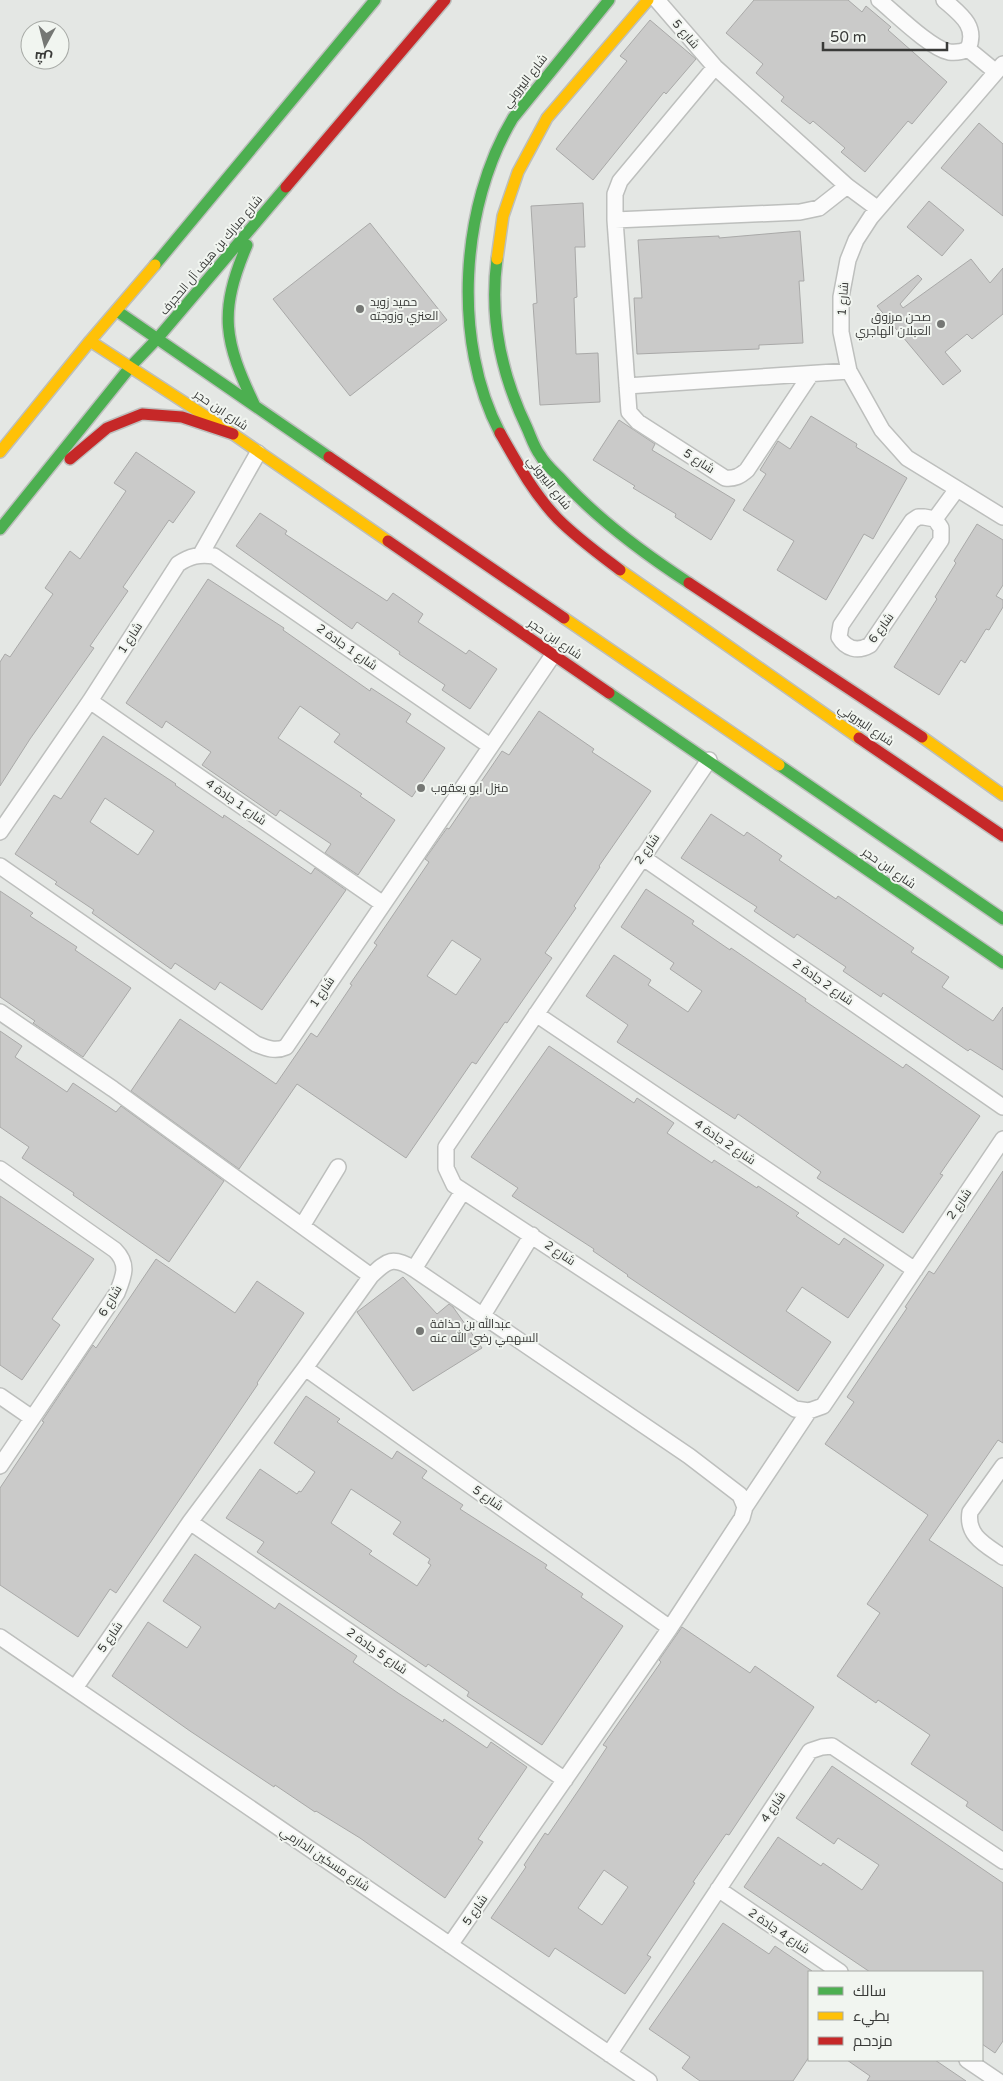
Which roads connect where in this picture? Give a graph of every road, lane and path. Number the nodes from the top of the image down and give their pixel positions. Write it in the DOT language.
graph roads {
  1 [pos="375,0"];
  2 [pos="445,0"];
  3 [pos="609,0"];
  4 [pos="648,0"];
  5 [pos="657,0"];
  6 [pos="879,0"];
  7 [pos="944,0"];
  8 [pos="968,48"];
  9 [pos="715,67"];
  10 [pos="1000,68"];
  11 [pos="847,186"];
  12 [pos="878,209"];
  13 [pos="614,220"];
  14 [pos="258,221"];
  15 [pos="117,311"];
  16 [pos="157,339"];
  17 [pos="90,340"];
  18 [pos="131,366"];
  19 [pos="848,371"];
  20 [pos="811,374"];
  21 [pos="627,386"];
  22 [pos="255,406"];
  23 [pos="233,434"];
  24 [pos="0,452"];
  25 [pos="258,453"];
  26 [pos="957,489"];
  27 [pos="15,510"];
  28 [pos="1003,517"];
  29 [pos="935,519"];
  30 [pos="0,529"];
  31 [pos="201,554"];
  32 [pos="748,623"];
  33 [pos="775,641"];
  34 [pos="730,649"];
  35 [pos="553,655"];
  36 [pos="757,668"];
  37 [pos="90,701"];
  38 [pos="490,746"];
  39 [pos="709,760"];
  40 [pos="1003,795"];
  41 [pos="0,832"];
  42 [pos="1003,836"];
  43 [pos="888,841"];
  44 [pos="642,856"];
  45 [pos="0,866"];
  46 [pos="915,870"];
  47 [pos="930,870"];
  48 [pos="873,873"];
  49 [pos="382,904"];
  50 [pos="1003,919"];
  51 [pos="1003,963"];
  52 [pos="0,1012"];
  53 [pos="536,1014"];
  54 [pos="1003,1107"];
  55 [pos="1003,1139"];
  56 [pos="338,1167"];
  57 [pos="0,1169"];
  58 [pos="463,1191"];
  59 [pos="302,1226"];
  60 [pos="532,1235"];
  61 [pos="414,1269"];
  62 [pos="915,1270"];
  63 [pos="371,1276"];
  64 [pos="483,1315"];
  65 [pos="305,1368"];
  66 [pos="0,1396"];
  67 [pos="809,1411"];
  68 [pos="32,1418"];
  69 [pos="0,1466"];
  70 [pos="1003,1466"];
  71 [pos="745,1507"];
  72 [pos="190,1522"];
  73 [pos="1003,1557"];
  74 [pos="670,1628"];
  75 [pos="0,1637"];
  76 [pos="74,1688"];
  77 [pos="565,1780"];
  78 [pos="1003,1861"];
  79 [pos="718,1889"];
  80 [pos="450,1945"];
  81 [pos="839,1971"];
  82 [pos="609,2054"];
  83 [pos="968,2061"];
  84 [pos="649,2081"];
  85 [pos="998,2081"];
  1 -- 15 [label="main road"];
  2 -- 14 [label="main road, شارع مبارك بن هيف آل الحجرف"];
  3 -- 34 [label="main road, شارع البيروني"];
  4 -- 32 [label="main road, شارع البيروني"];
  5 -- 9 [label="street, شارع 5"];
  6 -- 8 [label="street"];
  7 -- 8 [label="street"];
  8 -- 10 [label="street"];
  9 -- 11 [label="street, شارع 5"];
  9 -- 13 [label="street, شارع 5"];
  10 -- 12 [label="street, شارع 1"];
  11 -- 12 [label="street, شارع 5"];
  11 -- 13 [label="street"];
  12 -- 19 [label="street, شارع 1"];
  13 -- 21 [label="street, شارع 5"];
  14 -- 16 [label="main road, شارع مبارك بن هيف آل الحجرف"];
  14 -- 22 [label="main road"];
  15 -- 16 [label="main road, شارع ابن حجر"];
  15 -- 17 [label="main road"];
  16 -- 18 [label="main road, شارع مبارك بن هيف آل الحجرف"];
  16 -- 22 [label="main road, شارع ابن حجر"];
  17 -- 18 [label="main road, شارع ابن حجر"];
  17 -- 24 [label="main road"];
  18 -- 23 [label="main road, شارع ابن حجر"];
  18 -- 27 [label="main road, شارع مبارك بن هيف آل الحجرف"];
  19 -- 20 [label="street"];
  19 -- 26 [label="street, شارع 1"];
  20 -- 21 [label="street"];
  20 -- 21 [label="street, شارع 5"];
  22 -- 43 [label="main road, شارع ابن حجر"];
  23 -- 25 [label="main road, شارع ابن حجر"];
  23 -- 27 [label="main road"];
  25 -- 31 [label="street"];
  25 -- 35 [label="main road, شارع ابن حجر"];
  26 -- 28 [label="street, شارع 1"];
  26 -- 29 [label="street"];
  27 -- 30 [label="main road, شارع مبارك بن هيف آل الحجرف"];
  29 -- 29 [label="street, شارع 6"];
  31 -- 37 [label="street, شارع 1"];
  31 -- 38 [label="street, شارع 1 جادة 2"];
  32 -- 33 [label="main road, شارع البيروني"];
  32 -- 34 [label="main road"];
  33 -- 36 [label="main road"];
  33 -- 40 [label="main road, شارع البيروني"];
  34 -- 36 [label="main road, شارع البيروني"];
  35 -- 38 [label="street, شارع 1"];
  35 -- 39 [label="main road, شارع ابن حجر"];
  36 -- 42 [label="main road, شارع البيروني"];
  37 -- 41 [label="street, شارع 1"];
  37 -- 49 [label="street, شارع 1 جادة 4"];
  38 -- 49 [label="street, شارع 1"];
  39 -- 44 [label="street, شارع 2"];
  39 -- 48 [label="main road, شارع ابن حجر"];
  43 -- 47 [label="main road, شارع ابن حجر"];
  43 -- 48 [label="main road"];
  44 -- 53 [label="street, شارع 2"];
  44 -- 54 [label="street, شارع 2 جادة 2"];
  45 -- 49 [label="street, شارع 1"];
  46 -- 47 [label="main road"];
  47 -- 50 [label="main road, شارع ابن حجر"];
  48 -- 51 [label="main road, شارع ابن حجر"];
  52 -- 59 [label="street"];
  53 -- 58 [label="street, شارع 2"];
  53 -- 62 [label="street, شارع 2 جادة 4"];
  55 -- 62 [label="street, شارع 2"];
  56 -- 59 [label="street"];
  57 -- 68 [label="street, شارع 6"];
  58 -- 60 [label="street, شارع 2"];
  58 -- 61 [label="street"];
  59 -- 63 [label="street"];
  60 -- 64 [label="street"];
  60 -- 67 [label="street, شارع 2"];
  61 -- 63 [label="street, شارع 5"];
  61 -- 64 [label="street"];
  62 -- 67 [label="street, شارع 2"];
  63 -- 65 [label="street, شارع 5"];
  64 -- 71 [label="street"];
  65 -- 72 [label="street, شارع 5"];
  65 -- 74 [label="street, شارع 5"];
  66 -- 68 [label="street"];
  67 -- 71 [label="street, شارع 5"];
  68 -- 69 [label="street, شارع 6"];
  70 -- 73 [label="street"];
  71 -- 74 [label="street, شارع 5"];
  72 -- 76 [label="street, شارع 5"];
  72 -- 77 [label="street, شارع 5 جادة 2"];
  74 -- 77 [label="street, شارع 5"];
  75 -- 76 [label="street, شارع مسكين الدارمي"];
  76 -- 80 [label="street, شارع مسكين الدارمي"];
  77 -- 80 [label="street, شارع 5"];
  78 -- 79 [label="street, شارع 4"];
  79 -- 81 [label="street, شارع 4 جادة 2"];
  79 -- 82 [label="street, شارع 4"];
  80 -- 82 [label="street, شارع مسكين الدارمي"];
  82 -- 84 [label="street, شارع مسكين الدارمي"];
  83 -- 85 [label="street"];
}
